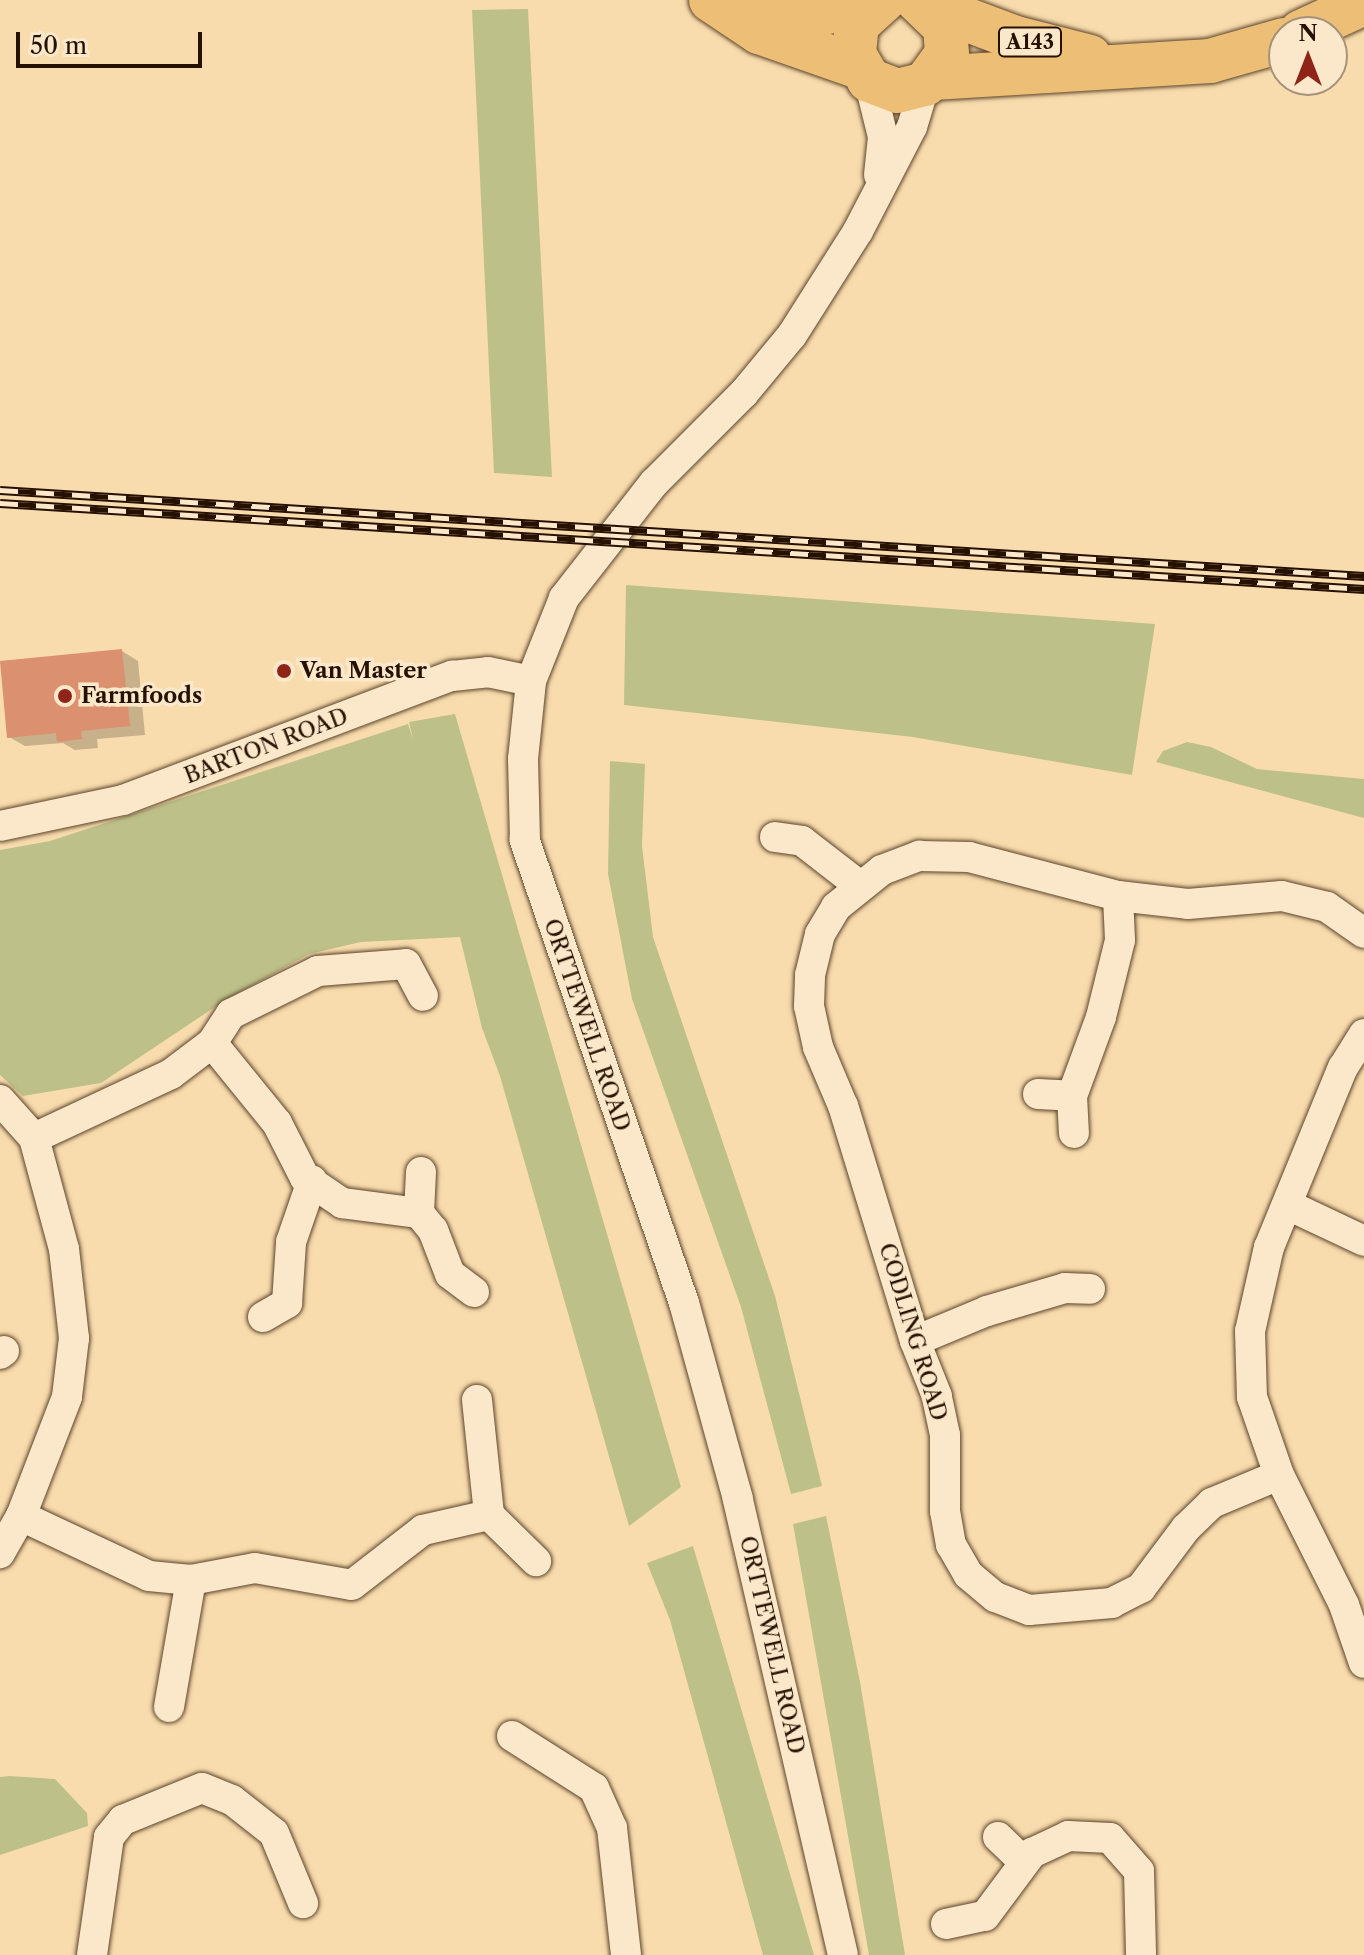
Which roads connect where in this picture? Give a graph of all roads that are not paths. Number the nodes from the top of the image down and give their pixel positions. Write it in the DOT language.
graph roads {
  1 [pos="711,0"];
  2 [pos="748,0"];
  3 [pos="901,2"];
  4 [pos="1364,3"];
  5 [pos="1336,16"];
  6 [pos="1268,45"];
  7 [pos="1135,67"];
  8 [pos="864,74"];
  9 [pos="929,81"];
  10 [pos="878,185"];
  11 [pos="531,681"];
  12 [pos="0,826"];
  13 [pos="775,837"];
  14 [pos="859,885"];
  15 [pos="1118,896"];
  16 [pos="1364,933"];
  17 [pos="423,996"];
  18 [pos="1364,1034"];
  19 [pos="212,1043"];
  20 [pos="1038,1094"];
  21 [pos="1072,1096"];
  22 [pos="0,1100"];
  23 [pos="1074,1133"];
  24 [pos="34,1138"];
  25 [pos="421,1172"];
  26 [pos="312,1181"];
  27 [pos="1288,1205"];
  28 [pos="419,1213"];
  29 [pos="1364,1241"];
  30 [pos="1090,1289"];
  31 [pos="474,1292"];
  32 [pos="263,1317"];
  33 [pos="915,1341"];
  34 [pos="477,1400"];
  35 [pos="1279,1475"];
  36 [pos="489,1515"];
  37 [pos="21,1516"];
  38 [pos="0,1553"];
  39 [pos="536,1561"];
  40 [pos="191,1580"];
  41 [pos="1364,1663"];
  42 [pos="169,1707"];
  43 [pos="512,1736"];
  44 [pos="998,1837"];
  45 [pos="1023,1861"];
  46 [pos="311,1908"];
  47 [pos="946,1924"];
  48 [pos="92,1955"];
  49 [pos="626,1955"];
  50 [pos="843,1955"];
  51 [pos="1141,1955"];
  1 -- 8 [label="highway"];
  2 -- 3 [label="highway"];
  3 -- 7 [label="highway, A143"];
  3 -- 8 [label="highway"];
  3 -- 9 [label="highway"];
  4 -- 5 [label="highway"];
  6 -- 7 [label="highway, A143"];
  7 -- 9 [label="highway, A143"];
  8 -- 9 [label="highway"];
  8 -- 10 [label="street, ORTTEWELL ROAD"];
  9 -- 10 [label="street, ORTTEWELL ROAD"];
  10 -- 11 [label="street, ORTTEWELL ROAD"];
  11 -- 12 [label="street, BARTON ROAD"];
  11 -- 50 [label="street, ORTTEWELL ROAD"];
  13 -- 14 [label="street"];
  14 -- 15 [label="street, CODLING ROAD"];
  14 -- 33 [label="street, CODLING ROAD"];
  15 -- 16 [label="street, CODLING ROAD"];
  15 -- 21 [label="street"];
  17 -- 19 [label="street"];
  18 -- 27 [label="street"];
  19 -- 24 [label="street"];
  19 -- 26 [label="street"];
  20 -- 21 [label="street"];
  21 -- 23 [label="street"];
  22 -- 24 [label="street"];
  24 -- 37 [label="street"];
  25 -- 28 [label="street"];
  26 -- 28 [label="street"];
  26 -- 32 [label="street"];
  27 -- 29 [label="street"];
  27 -- 35 [label="street"];
  28 -- 31 [label="street"];
  30 -- 33 [label="street"];
  33 -- 35 [label="street, CODLING ROAD"];
  34 -- 36 [label="street"];
  35 -- 41 [label="street"];
  36 -- 39 [label="street"];
  36 -- 40 [label="street"];
  37 -- 38 [label="street"];
  37 -- 40 [label="street"];
  40 -- 42 [label="street"];
  43 -- 49 [label="street"];
  44 -- 45 [label="street"];
  45 -- 47 [label="street"];
  45 -- 51 [label="street"];
  46 -- 48 [label="street"];
}
